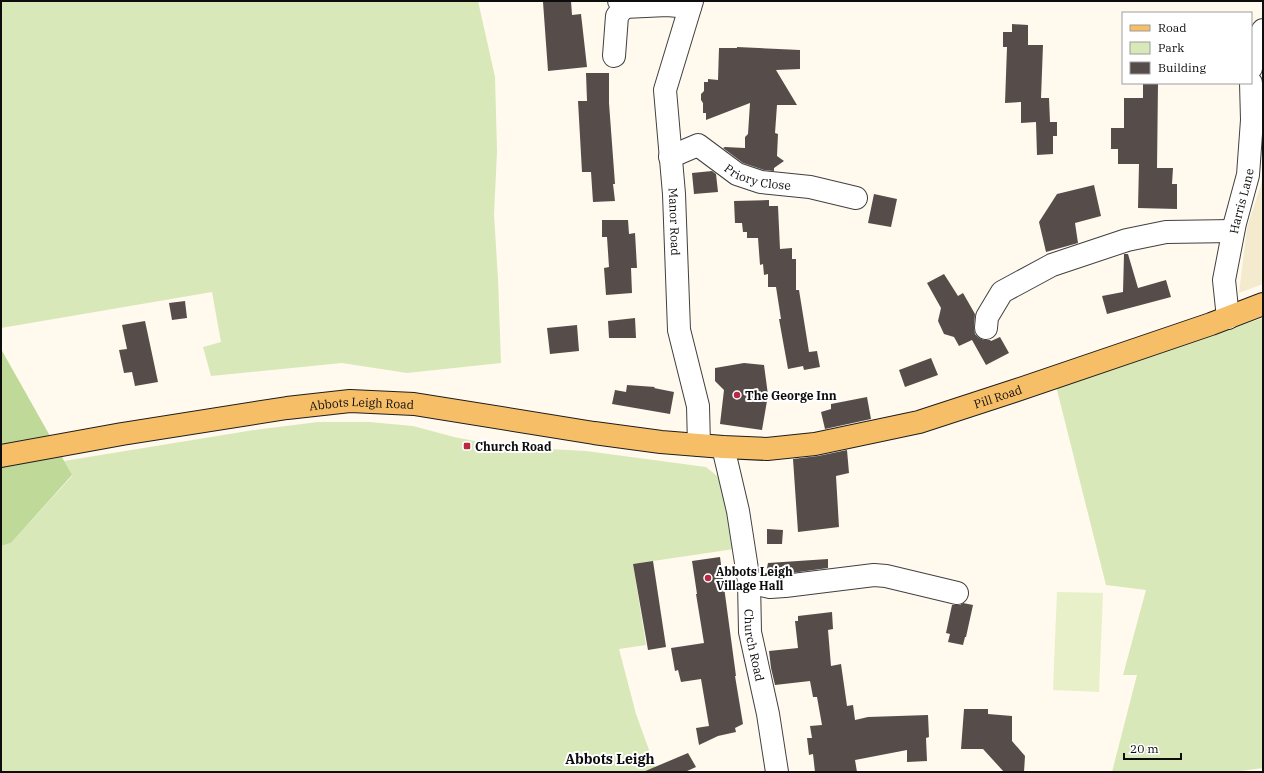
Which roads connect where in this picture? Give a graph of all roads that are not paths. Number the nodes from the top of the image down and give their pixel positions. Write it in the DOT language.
graph roads {
  1 [pos="622,4"];
  2 [pos="691,4"];
  3 [pos="1263,30"];
  4 [pos="614,56"];
  5 [pos="1252,61"];
  6 [pos="1251,84"];
  7 [pos="670,157"];
  8 [pos="856,198"];
  9 [pos="1233,231"];
  10 [pos="1263,304"];
  11 [pos="1228,318"];
  12 [pos="986,328"];
  13 [pos="699,445"];
  14 [pos="723,447"];
  15 [pos="1,456"];
  16 [pos="749,582"];
  17 [pos="957,592"];
  18 [pos="777,772"];
  1 -- 2 [label="street"];
  1 -- 4 [label="street"];
  2 -- 7 [label="street, Manor Road"];
  3 -- 5 [label="street"];
  6 -- 9 [label="street, Harris Lane"];
  7 -- 8 [label="street, Priory Close"];
  7 -- 13 [label="street, Manor Road"];
  9 -- 11 [label="street, Harris Lane"];
  9 -- 12 [label="street"];
  10 -- 11 [label="main road, Pill Road"];
  11 -- 14 [label="main road, Pill Road"];
  13 -- 14 [label="main road, Abbots Leigh Road"];
  13 -- 15 [label="main road, Abbots Leigh Road"];
  14 -- 16 [label="street, Church Road"];
  16 -- 17 [label="street"];
  16 -- 18 [label="street, Church Road"];
}
